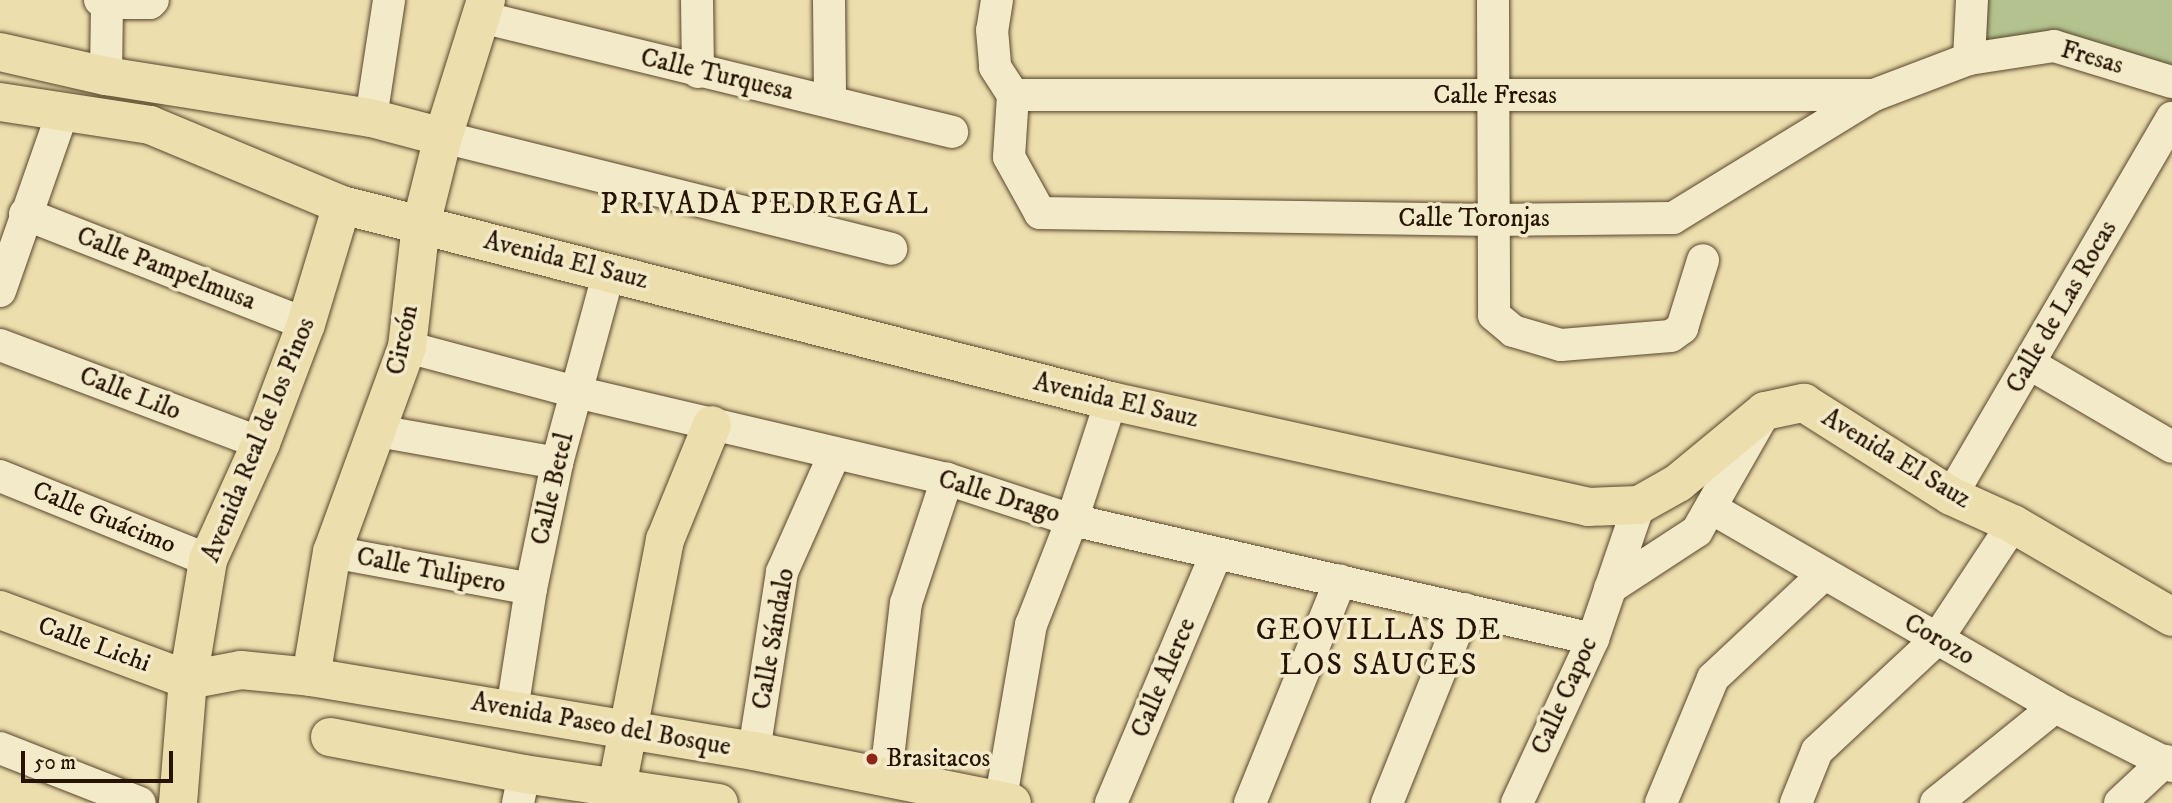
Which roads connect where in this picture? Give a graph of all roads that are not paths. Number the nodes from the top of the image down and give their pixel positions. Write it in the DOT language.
graph roads {
  1 [pos="153,0"];
  2 [pos="389,0"];
  3 [pos="697,0"];
  4 [pos="829,0"];
  5 [pos="997,0"];
  6 [pos="1493,0"];
  7 [pos="1972,0"];
  8 [pos="103,2"];
  9 [pos="483,9"];
  10 [pos="0,52"];
  11 [pos="1969,59"];
  12 [pos="698,72"];
  13 [pos="106,76"];
  14 [pos="2172,82"];
  15 [pos="1013,95"];
  16 [pos="1874,95"];
  17 [pos="1491,96"];
  18 [pos="830,100"];
  19 [pos="0,102"];
  20 [pos="62,114"];
  21 [pos="371,118"];
  22 [pos="2172,118"];
  23 [pos="952,132"];
  24 [pos="443,136"];
  25 [pos="342,205"];
  26 [pos="25,214"];
  27 [pos="1493,219"];
  28 [pos="421,225"];
  29 [pos="891,249"];
  30 [pos="1703,260"];
  31 [pos="609,271"];
  32 [pos="0,291"];
  33 [pos="306,324"];
  34 [pos="0,345"];
  35 [pos="407,347"];
  36 [pos="2030,364"];
  37 [pos="576,392"];
  38 [pos="1111,401"];
  39 [pos="1765,411"];
  40 [pos="712,425"];
  41 [pos="378,431"];
  42 [pos="261,443"];
  43 [pos="2172,447"];
  44 [pos="835,453"];
  45 [pos="557,463"];
  46 [pos="0,476"];
  47 [pos="947,479"];
  48 [pos="1951,496"];
  49 [pos="1639,505"];
  50 [pos="1711,508"];
  51 [pos="1072,520"];
  52 [pos="2013,524"];
  53 [pos="332,552"];
  54 [pos="1216,554"];
  55 [pos="208,560"];
  56 [pos="1824,574"];
  57 [pos="1340,581"];
  58 [pos="1610,588"];
  59 [pos="531,589"];
  60 [pos="0,610"];
  61 [pos="1465,610"];
  62 [pos="2172,617"];
  63 [pos="1593,639"];
  64 [pos="1937,639"];
  65 [pos="311,677"];
  66 [pos="188,680"];
  67 [pos="2054,707"];
  68 [pos="512,710"];
  69 [pos="628,729"];
  70 [pos="330,737"];
  71 [pos="0,748"];
  72 [pos="754,751"];
  73 [pos="2168,763"];
  74 [pos="886,775"];
  75 [pos="521,788"];
  76 [pos="629,793"];
  77 [pos="1007,801"];
  78 [pos="140,803"];
  79 [pos="178,803"];
  80 [pos="719,803"];
  81 [pos="1111,803"];
  82 [pos="1250,803"];
  83 [pos="1387,803"];
  84 [pos="1517,803"];
  85 [pos="1661,803"];
  86 [pos="1796,803"];
  87 [pos="1937,803"];
  88 [pos="2120,803"];
  1 -- 8 [label="street"];
  2 -- 21 [label="street"];
  3 -- 12 [label="street"];
  4 -- 18 [label="street"];
  5 -- 15 [label="street"];
  6 -- 17 [label="street"];
  7 -- 11 [label="street"];
  8 -- 13 [label="street"];
  9 -- 12 [label="street, Calle Turquesa"];
  9 -- 24 [label="main road, Circón"];
  10 -- 13 [label="main road"];
  11 -- 14 [label="street, Fresas"];
  11 -- 16 [label="street, Calle Fresas"];
  12 -- 18 [label="street, Calle Turquesa"];
  13 -- 21 [label="main road"];
  15 -- 17 [label="street, Calle Fresas"];
  15 -- 27 [label="street, Calle Toronjas"];
  16 -- 17 [label="street, Calle Fresas"];
  16 -- 27 [label="street, Calle Toronjas"];
  17 -- 27 [label="street"];
  18 -- 23 [label="street, Calle Turquesa"];
  19 -- 20 [label="main road, Avenida El Sauz"];
  20 -- 25 [label="main road, Avenida El Sauz"];
  20 -- 26 [label="street"];
  21 -- 24 [label="main road"];
  22 -- 36 [label="street, Calle de Las Rocas"];
  24 -- 28 [label="main road, Circón"];
  24 -- 29 [label="street"];
  25 -- 28 [label="main road, Avenida El Sauz"];
  25 -- 33 [label="main road, Avenida Real de los Pinos"];
  26 -- 32 [label="street"];
  26 -- 33 [label="street, Calle Pampelmusa"];
  27 -- 30 [label="street"];
  28 -- 31 [label="main road, Avenida El Sauz"];
  28 -- 35 [label="main road, Circón"];
  31 -- 37 [label="street, Calle Betel"];
  31 -- 38 [label="main road, Avenida El Sauz"];
  33 -- 42 [label="main road, Avenida Real de los Pinos"];
  34 -- 42 [label="street, Calle Lilo"];
  35 -- 37 [label="street, Calle Drago"];
  35 -- 41 [label="main road, Circón"];
  36 -- 43 [label="street"];
  36 -- 48 [label="street, Calle de Las Rocas"];
  37 -- 40 [label="street, Calle Drago"];
  37 -- 45 [label="street, Calle Betel"];
  38 -- 49 [label="main road, Avenida El Sauz"];
  38 -- 51 [label="street"];
  39 -- 48 [label="main road, Avenida El Sauz"];
  39 -- 49 [label="main road, Avenida El Sauz"];
  39 -- 50 [label="street"];
  40 -- 44 [label="street, Calle Drago"];
  40 -- 69 [label="main road"];
  41 -- 45 [label="street"];
  41 -- 53 [label="main road, Circón"];
  42 -- 55 [label="main road, Avenida Real de los Pinos"];
  44 -- 47 [label="street, Calle Drago"];
  44 -- 72 [label="street, Calle Sándalo"];
  45 -- 59 [label="street, Calle Betel"];
  46 -- 55 [label="street, Calle Guácimo"];
  47 -- 51 [label="street, Calle Drago"];
  47 -- 74 [label="street"];
  48 -- 52 [label="main road, Avenida El Sauz"];
  49 -- 58 [label="street, Calle Capoc"];
  50 -- 56 [label="street, Corozo"];
  50 -- 58 [label="street"];
  51 -- 54 [label="street, Calle Drago"];
  51 -- 77 [label="street"];
  52 -- 62 [label="main road, Avenida El Sauz"];
  52 -- 64 [label="street"];
  53 -- 59 [label="street, Calle Tulipero"];
  53 -- 65 [label="main road, Circón"];
  54 -- 57 [label="street, Calle Drago"];
  54 -- 81 [label="street, Calle Alerce"];
  55 -- 66 [label="main road, Avenida Real de los Pinos"];
  56 -- 64 [label="street, Corozo"];
  56 -- 85 [label="street"];
  57 -- 61 [label="street, Calle Drago"];
  57 -- 82 [label="street"];
  58 -- 63 [label="street, Calle Capoc"];
  59 -- 68 [label="street, Calle Betel"];
  60 -- 66 [label="main road, Calle Lichi"];
  61 -- 63 [label="street, Calle Drago"];
  61 -- 83 [label="street"];
  63 -- 84 [label="street, Calle Capoc"];
  64 -- 67 [label="street, Corozo"];
  64 -- 86 [label="street"];
  65 -- 66 [label="main road, Avenida Paseo del Bosque"];
  65 -- 68 [label="main road, Avenida Paseo del Bosque"];
  66 -- 79 [label="main road, Avenida Real de los Pinos"];
  67 -- 73 [label="street, Corozo"];
  67 -- 87 [label="street"];
  68 -- 69 [label="main road, Avenida Paseo del Bosque"];
  69 -- 72 [label="main road, Avenida Paseo del Bosque"];
  69 -- 76 [label="main road"];
  70 -- 75 [label="main road"];
  71 -- 78 [label="street"];
  72 -- 74 [label="main road, Avenida Paseo del Bosque"];
  73 -- 88 [label="street"];
  74 -- 77 [label="main road, Avenida Paseo del Bosque"];
  75 -- 76 [label="main road"];
  76 -- 80 [label="main road"];
}
